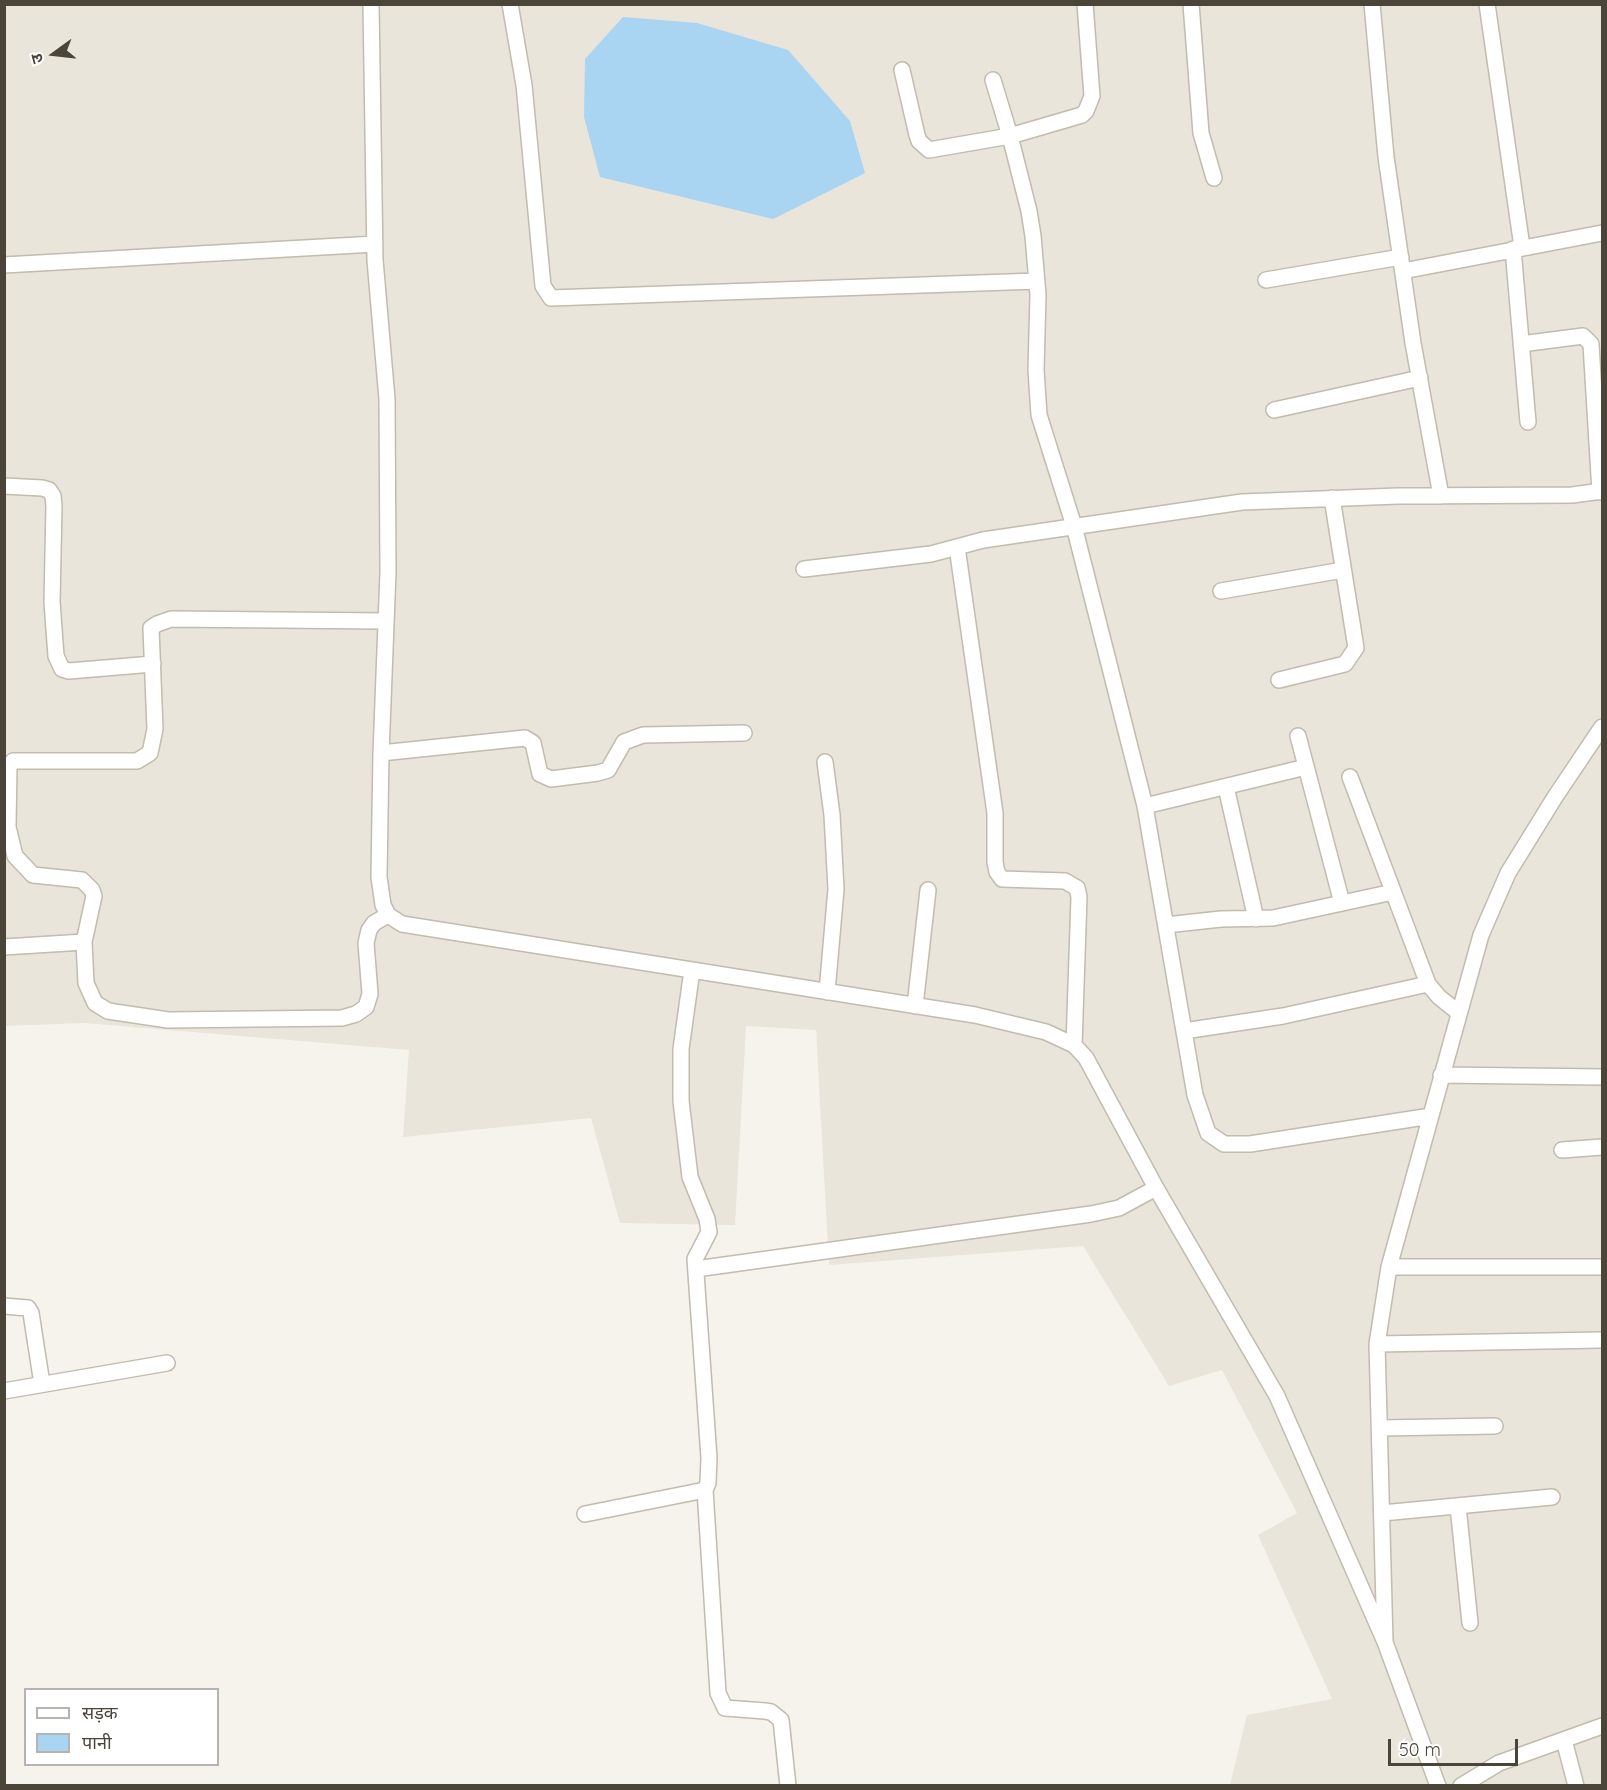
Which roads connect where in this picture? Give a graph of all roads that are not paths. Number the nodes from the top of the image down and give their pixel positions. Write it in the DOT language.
graph roads {
  1 [pos="371,4"];
  2 [pos="510,4"];
  3 [pos="1085,4"];
  4 [pos="1191,4"];
  5 [pos="1372,4"];
  6 [pos="1487,4"];
  7 [pos="902,70"];
  8 [pos="993,80"];
  9 [pos="1010,136"];
  10 [pos="1214,178"];
  11 [pos="1602,233"];
  12 [pos="375,244"];
  13 [pos="1518,248"];
  14 [pos="1402,264"];
  15 [pos="4,265"];
  16 [pos="1266,280"];
  17 [pos="1037,281"];
  18 [pos="1521,344"];
  19 [pos="1420,378"];
  20 [pos="1274,410"];
  21 [pos="1599,420"];
  22 [pos="1528,422"];
  23 [pos="4,486"];
  24 [pos="1601,491"];
  25 [pos="1441,496"];
  26 [pos="1332,498"];
  27 [pos="1074,526"];
  28 [pos="957,547"];
  29 [pos="804,569"];
  30 [pos="1343,570"];
  31 [pos="1221,591"];
  32 [pos="385,621"];
  33 [pos="153,664"];
  34 [pos="1279,680"];
  35 [pos="1602,727"];
  36 [pos="744,733"];
  37 [pos="1298,736"];
  38 [pos="1586,751"];
  39 [pos="1602,751"];
  40 [pos="381,753"];
  41 [pos="825,762"];
  42 [pos="1306,767"];
  43 [pos="1350,777"];
  44 [pos="1226,787"];
  45 [pos="1145,806"];
  46 [pos="928,890"];
  47 [pos="1393,892"];
  48 [pos="1341,903"];
  49 [pos="388,915"];
  50 [pos="1256,919"];
  51 [pos="1166,925"];
  52 [pos="84,942"];
  53 [pos="4,947"];
  54 [pos="692,970"];
  55 [pos="1428,984"];
  56 [pos="826,992"];
  57 [pos="915,1006"];
  58 [pos="1459,1013"];
  59 [pos="1184,1031"];
  60 [pos="1074,1046"];
  61 [pos="1441,1075"];
  62 [pos="1602,1077"];
  63 [pos="1431,1116"];
  64 [pos="1602,1148"];
  65 [pos="1562,1150"];
  66 [pos="1156,1188"];
  67 [pos="1389,1267"];
  68 [pos="1602,1267"];
  69 [pos="696,1269"];
  70 [pos="4,1306"];
  71 [pos="1602,1340"];
  72 [pos="1377,1344"];
  73 [pos="167,1363"];
  74 [pos="42,1384"];
  75 [pos="4,1391"];
  76 [pos="1495,1426"];
  77 [pos="1381,1428"];
  78 [pos="705,1490"];
  79 [pos="1552,1497"];
  80 [pos="1458,1506"];
  81 [pos="1382,1513"];
  82 [pos="585,1514"];
  83 [pos="1470,1623"];
  84 [pos="1385,1642"];
  85 [pos="1602,1726"];
  86 [pos="1564,1740"];
  87 [pos="788,1785"];
  88 [pos="1438,1785"];
  89 [pos="1461,1785"];
  90 [pos="1576,1785"];
  1 -- 12 [label="street"];
  2 -- 17 [label="street"];
  3 -- 9 [label="street"];
  4 -- 10 [label="street"];
  5 -- 14 [label="street"];
  6 -- 13 [label="street"];
  7 -- 9 [label="street"];
  8 -- 9 [label="street"];
  9 -- 17 [label="street"];
  11 -- 13 [label="street"];
  12 -- 15 [label="street"];
  12 -- 32 [label="street"];
  13 -- 14 [label="street"];
  13 -- 18 [label="street"];
  14 -- 16 [label="street"];
  14 -- 19 [label="street"];
  17 -- 27 [label="street"];
  18 -- 21 [label="street"];
  18 -- 22 [label="street"];
  19 -- 20 [label="street"];
  19 -- 25 [label="street"];
  21 -- 24 [label="street"];
  23 -- 33 [label="street"];
  24 -- 25 [label="street"];
  25 -- 26 [label="street"];
  26 -- 27 [label="street"];
  26 -- 30 [label="street"];
  27 -- 28 [label="street"];
  27 -- 45 [label="street"];
  28 -- 29 [label="street"];
  28 -- 60 [label="street"];
  30 -- 31 [label="street"];
  30 -- 34 [label="street"];
  32 -- 33 [label="street"];
  32 -- 40 [label="street"];
  33 -- 52 [label="street"];
  35 -- 38 [label="street"];
  36 -- 40 [label="street"];
  37 -- 42 [label="street"];
  38 -- 39 [label="street"];
  38 -- 58 [label="street"];
  40 -- 49 [label="street"];
  41 -- 56 [label="street"];
  42 -- 44 [label="street"];
  42 -- 48 [label="street"];
  43 -- 47 [label="street"];
  44 -- 45 [label="street"];
  44 -- 50 [label="street"];
  45 -- 51 [label="street"];
  46 -- 57 [label="street"];
  47 -- 48 [label="street"];
  47 -- 55 [label="street"];
  48 -- 50 [label="street"];
  49 -- 52 [label="street"];
  49 -- 54 [label="street"];
  50 -- 51 [label="street"];
  51 -- 59 [label="street"];
  52 -- 53 [label="street"];
  54 -- 56 [label="street"];
  54 -- 69 [label="street"];
  55 -- 58 [label="street"];
  55 -- 59 [label="street"];
  56 -- 57 [label="street"];
  57 -- 60 [label="street"];
  58 -- 61 [label="street"];
  59 -- 63 [label="street"];
  60 -- 66 [label="street"];
  61 -- 62 [label="street"];
  61 -- 63 [label="street"];
  63 -- 67 [label="street"];
  64 -- 65 [label="street"];
  66 -- 69 [label="street"];
  66 -- 84 [label="street"];
  67 -- 68 [label="street"];
  67 -- 72 [label="street"];
  69 -- 78 [label="street"];
  70 -- 74 [label="street"];
  71 -- 72 [label="street"];
  72 -- 77 [label="street"];
  73 -- 74 [label="street"];
  74 -- 75 [label="street"];
  76 -- 77 [label="street"];
  77 -- 81 [label="street"];
  78 -- 82 [label="street"];
  78 -- 87 [label="street"];
  79 -- 80 [label="street"];
  80 -- 81 [label="street"];
  80 -- 83 [label="street"];
  81 -- 84 [label="street"];
  84 -- 88 [label="street"];
  85 -- 86 [label="street"];
  86 -- 89 [label="street"];
  86 -- 90 [label="street"];
}
